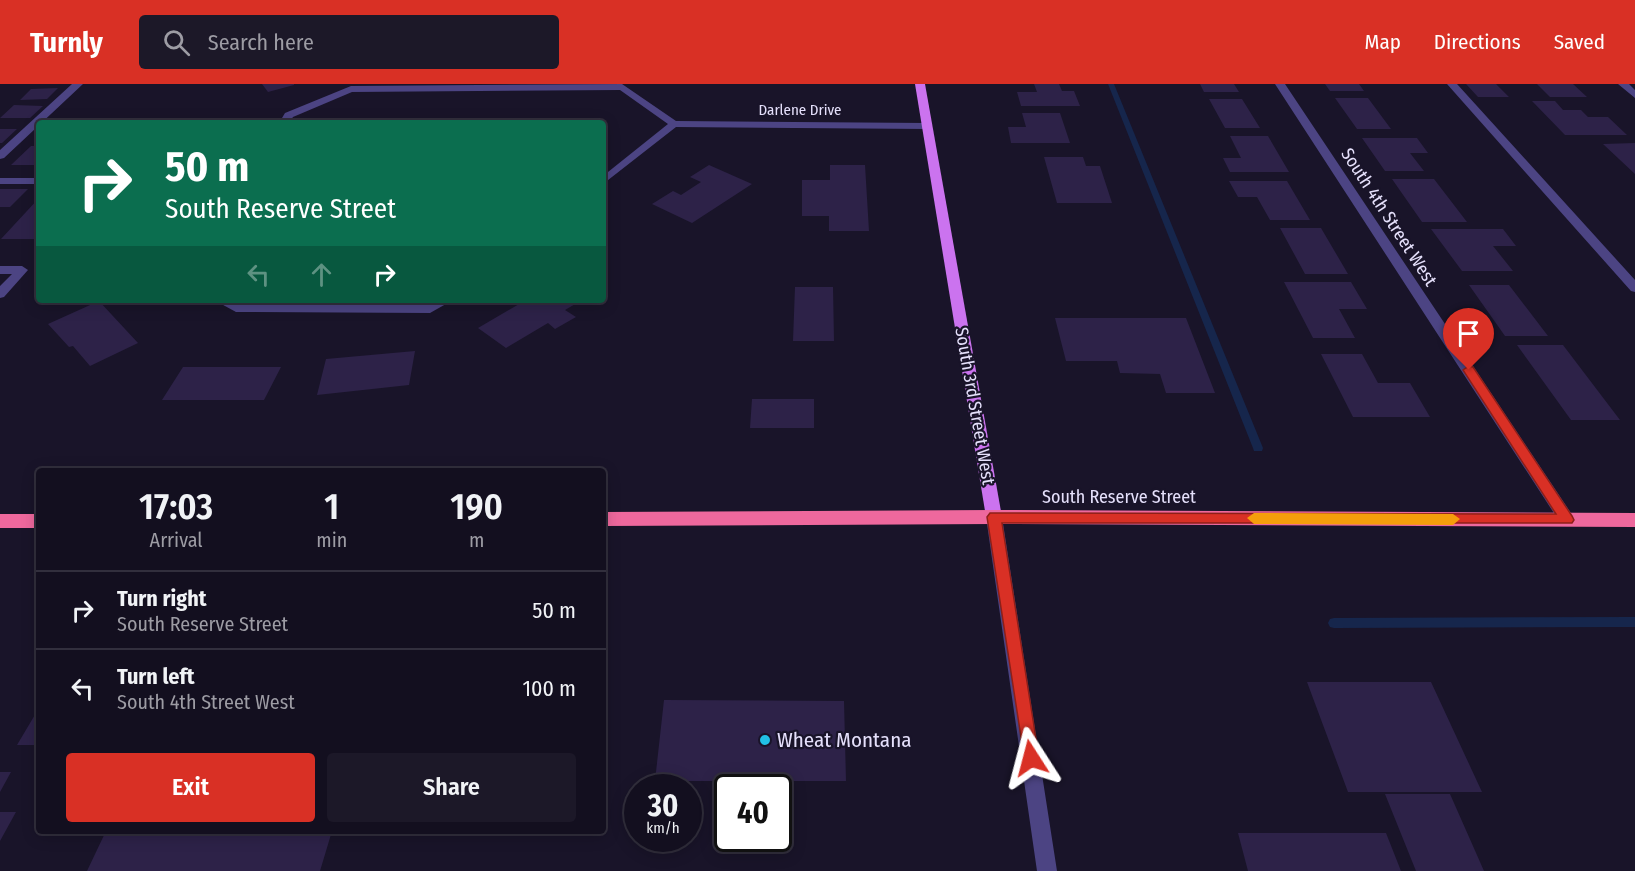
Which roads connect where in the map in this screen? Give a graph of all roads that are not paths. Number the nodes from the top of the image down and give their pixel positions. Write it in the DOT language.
graph roads {
  1 [pos="78,84"];
  2 [pos="920,84"];
  3 [pos="1280,84"];
  4 [pos="1452,84"];
  5 [pos="1623,84"];
  6 [pos="1635,95"];
  7 [pos="39,120"];
  8 [pos="286,120"];
  9 [pos="36,123"];
  10 [pos="674,124"];
  11 [pos="927,126"];
  12 [pos="0,156"];
  13 [pos="606,179"];
  14 [pos="0,181"];
  15 [pos="36,181"];
  16 [pos="0,270"];
  17 [pos="1635,288"];
  18 [pos="0,294"];
  19 [pos="225,303"];
  20 [pos="441,303"];
  21 [pos="994,517"];
  22 [pos="606,519"];
  23 [pos="1567,520"];
  24 [pos="1635,520"];
  25 [pos="0,521"];
  26 [pos="36,521"];
  27 [pos="1047,871"];
  1 -- 7 [label="street"];
  2 -- 11 [label="main road, South 3rd Street West"];
  3 -- 23 [label="street, South 4th Street West"];
  4 -- 17 [label="street"];
  5 -- 6 [label="street"];
  8 -- 10 [label="street"];
  9 -- 12 [label="street"];
  10 -- 11 [label="street, Darlene Drive"];
  10 -- 13 [label="street"];
  11 -- 21 [label="main road, South 3rd Street West"];
  14 -- 15 [label="street"];
  16 -- 18 [label="street"];
  19 -- 20 [label="street"];
  21 -- 22 [label="highway, South Reserve Street"];
  21 -- 23 [label="highway, South Reserve Street"];
  21 -- 27 [label="street, South 3rd Street West"];
  23 -- 24 [label="highway, South Reserve Street"];
  25 -- 26 [label="highway"];
}
